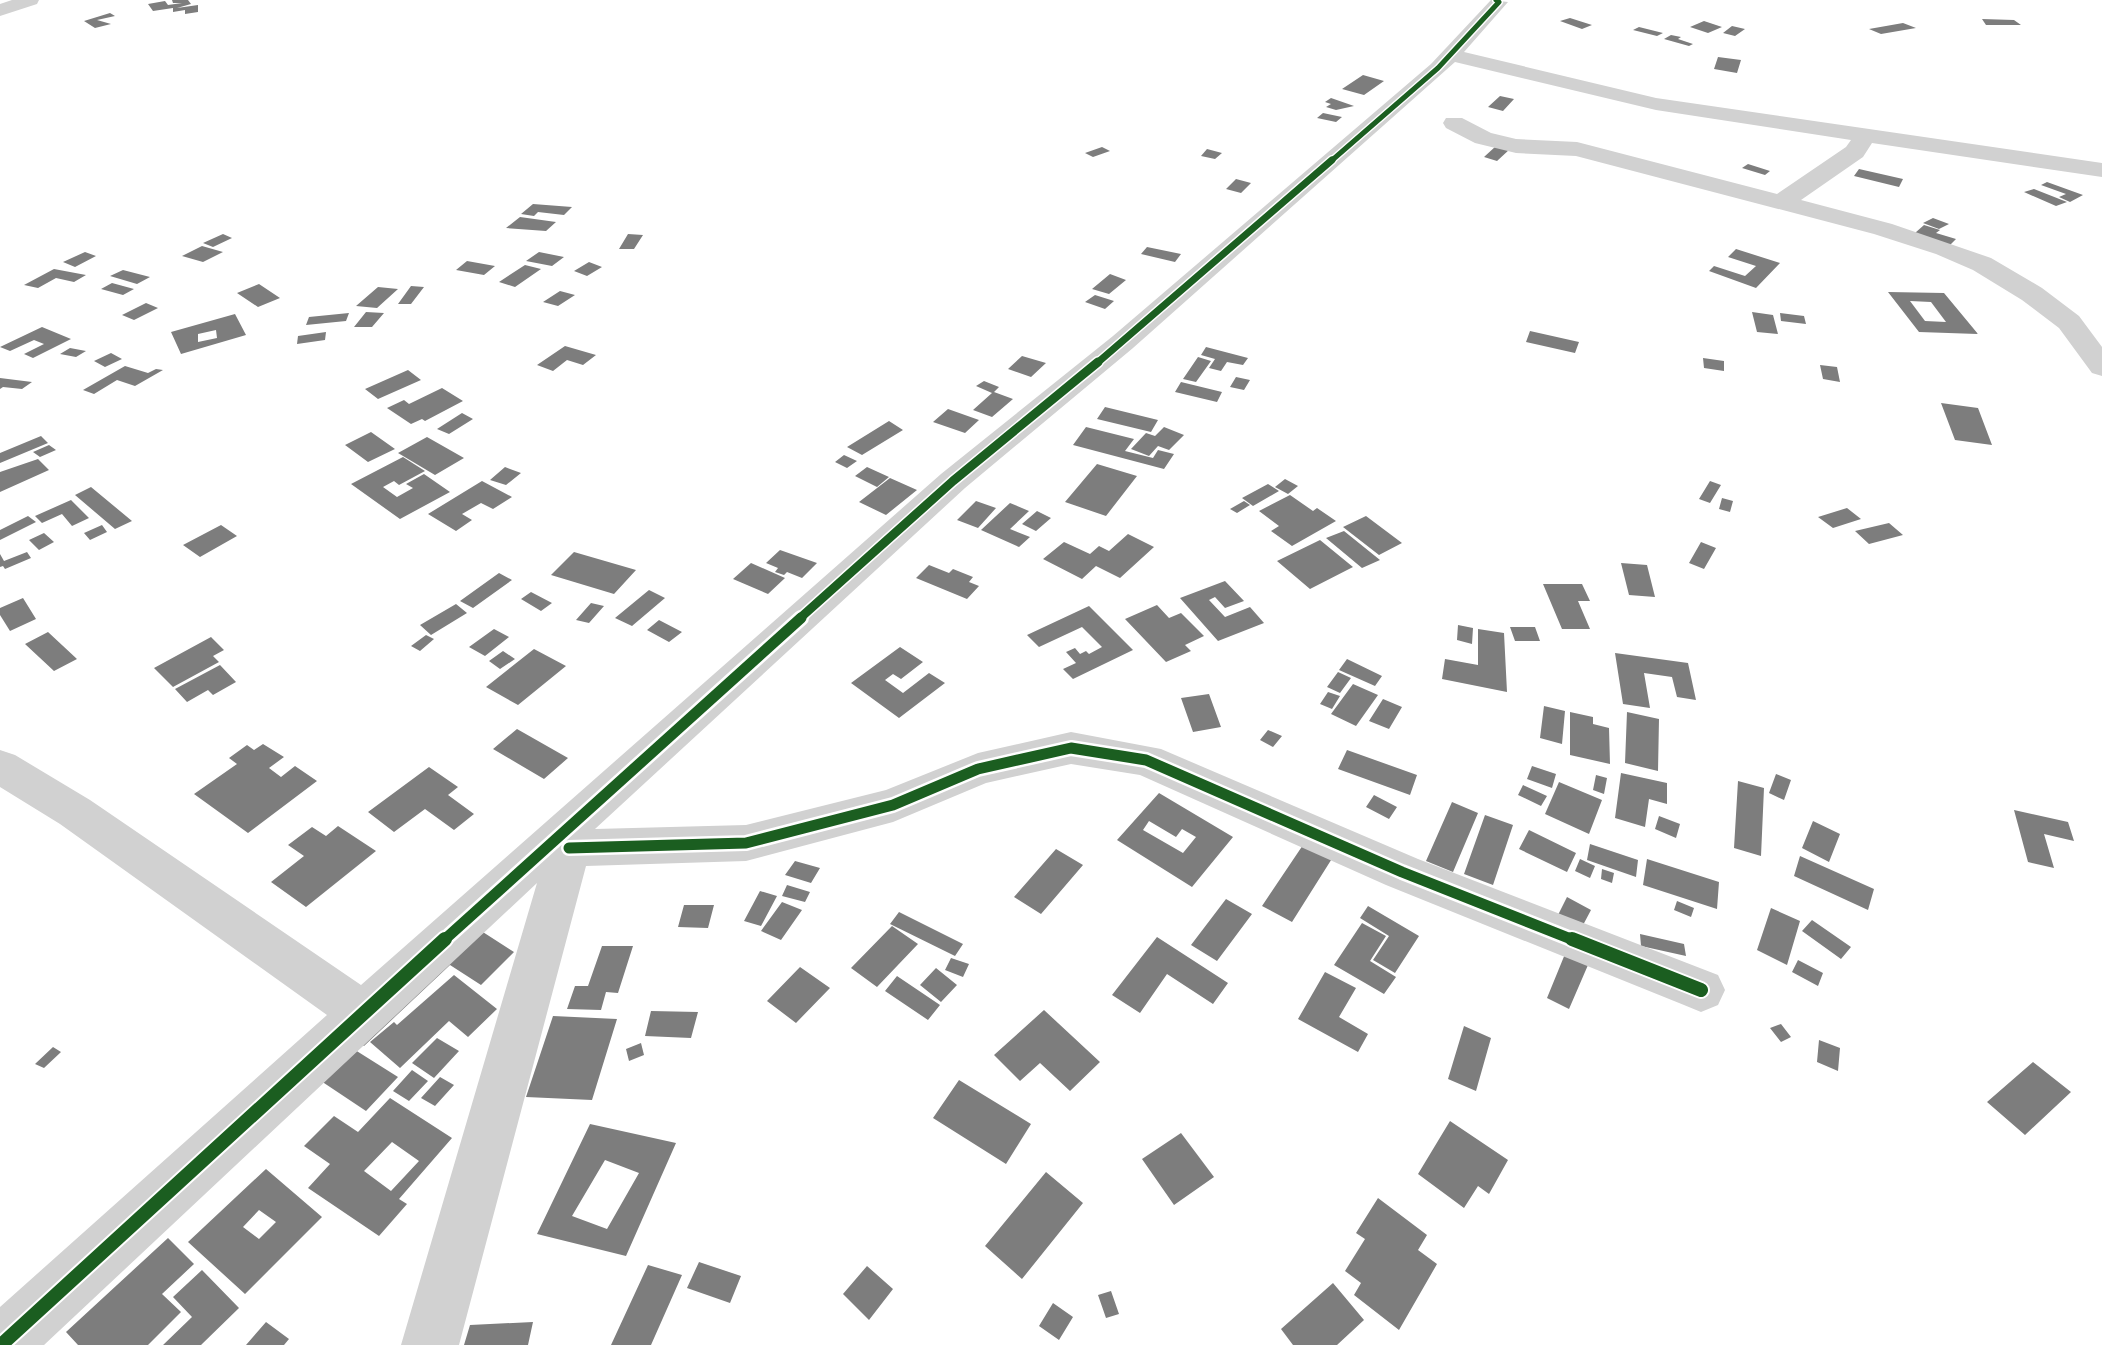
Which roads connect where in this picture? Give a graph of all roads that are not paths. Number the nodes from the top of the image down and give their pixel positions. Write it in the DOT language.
graph roads {
  1 [pos="30,0"];
  2 [pos="1504,1"];
  3 [pos="0,10"];
  4 [pos="1447,88"];
  5 [pos="1866,134"];
  6 [pos="1458,154"];
  7 [pos="2102,170"];
  8 [pos="1780,203"];
  9 [pos="2102,367"];
  10 [pos="0,766"];
  11 [pos="573,834"];
  12 [pos="1701,990"];
  13 [pos="364,1014"];
  14 [pos="1,1345"];
  15 [pos="430,1345"];
  1 -- 3 [label="street"];
  2 -- 4 [label="street"];
  4 -- 5 [label="street"];
  4 -- 6 [label="street"];
  4 -- 8 [label="street"];
  4 -- 11 [label="street"];
  5 -- 7 [label="street"];
  5 -- 8 [label="street"];
  8 -- 9 [label="street"];
  10 -- 13 [label="street"];
  11 -- 12 [label="street"];
  11 -- 13 [label="street"];
  11 -- 15 [label="street"];
  13 -- 14 [label="street"];
}
